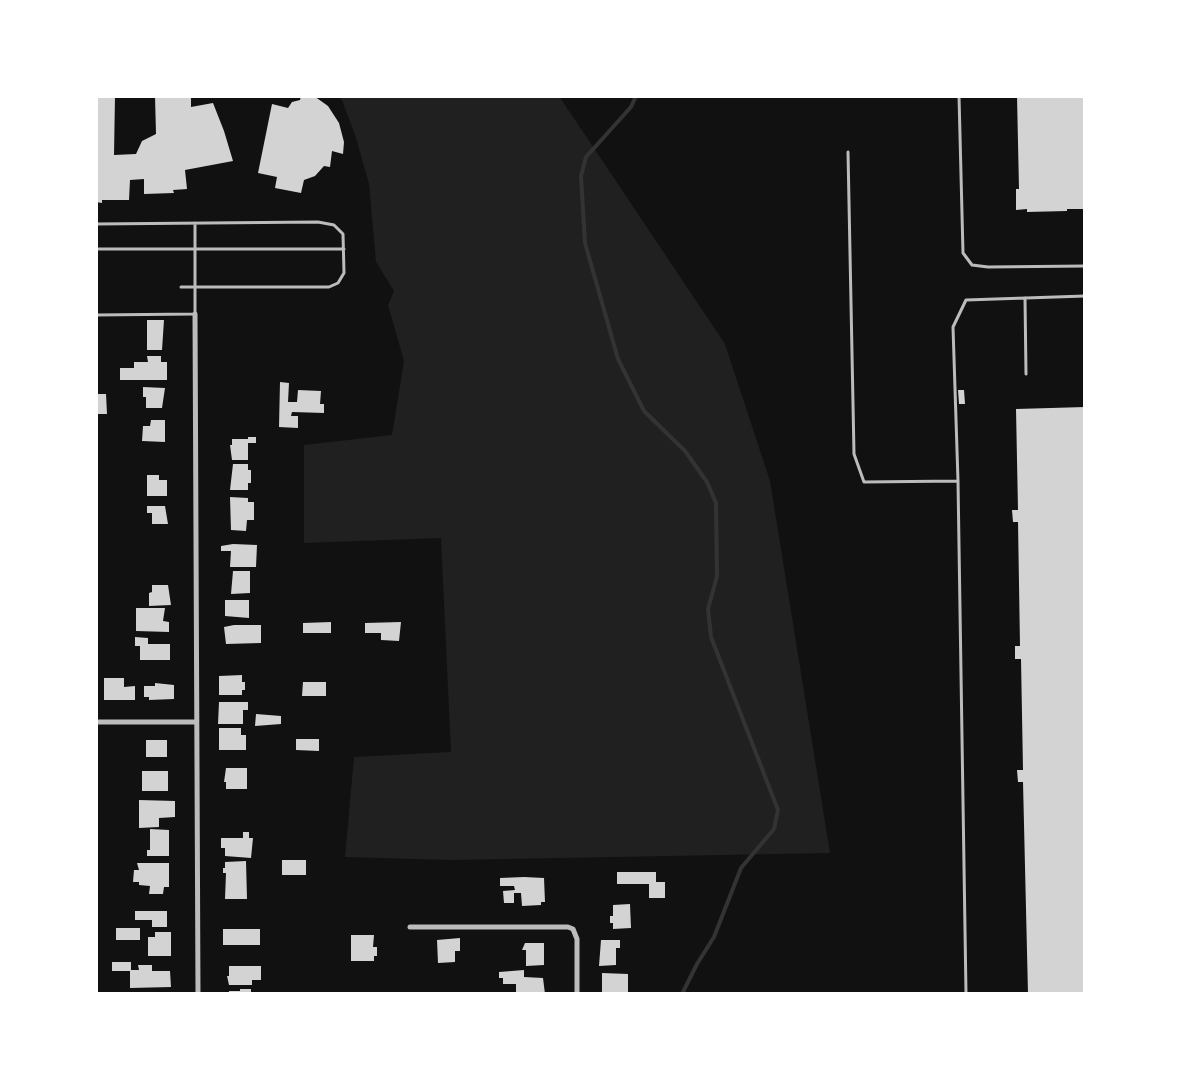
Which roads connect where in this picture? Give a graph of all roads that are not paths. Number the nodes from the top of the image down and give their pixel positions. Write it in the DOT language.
graph roads {
  1 [pos="959,96"];
  2 [pos="848,152"];
  3 [pos="195,223"];
  4 [pos="96,224"];
  5 [pos="96,249"];
  6 [pos="344,249"];
  7 [pos="195,250"];
  8 [pos="1085,266"];
  9 [pos="181,287"];
  10 [pos="195,288"];
  11 [pos="1085,296"];
  12 [pos="1025,298"];
  13 [pos="195,314"];
  14 [pos="96,315"];
  15 [pos="1026,374"];
  16 [pos="958,481"];
  17 [pos="96,722"];
  18 [pos="196,722"];
  19 [pos="410,927"];
  20 [pos="198,994"];
  21 [pos="577,994"];
  22 [pos="966,994"];
  1 -- 8 [label="lane"];
  2 -- 16 [label="lane"];
  3 -- 4 [label="lane"];
  3 -- 6 [label="lane"];
  3 -- 7 [label="lane"];
  5 -- 7 [label="lane"];
  6 -- 7 [label="lane"];
  6 -- 10 [label="lane"];
  7 -- 10 [label="lane"];
  9 -- 10 [label="lane"];
  10 -- 13 [label="lane"];
  11 -- 12 [label="lane"];
  12 -- 15 [label="lane"];
  12 -- 16 [label="lane"];
  13 -- 14 [label="lane"];
  13 -- 18 [label="street"];
  16 -- 22 [label="lane"];
  17 -- 18 [label="street"];
  18 -- 20 [label="street"];
  19 -- 21 [label="street"];
}
